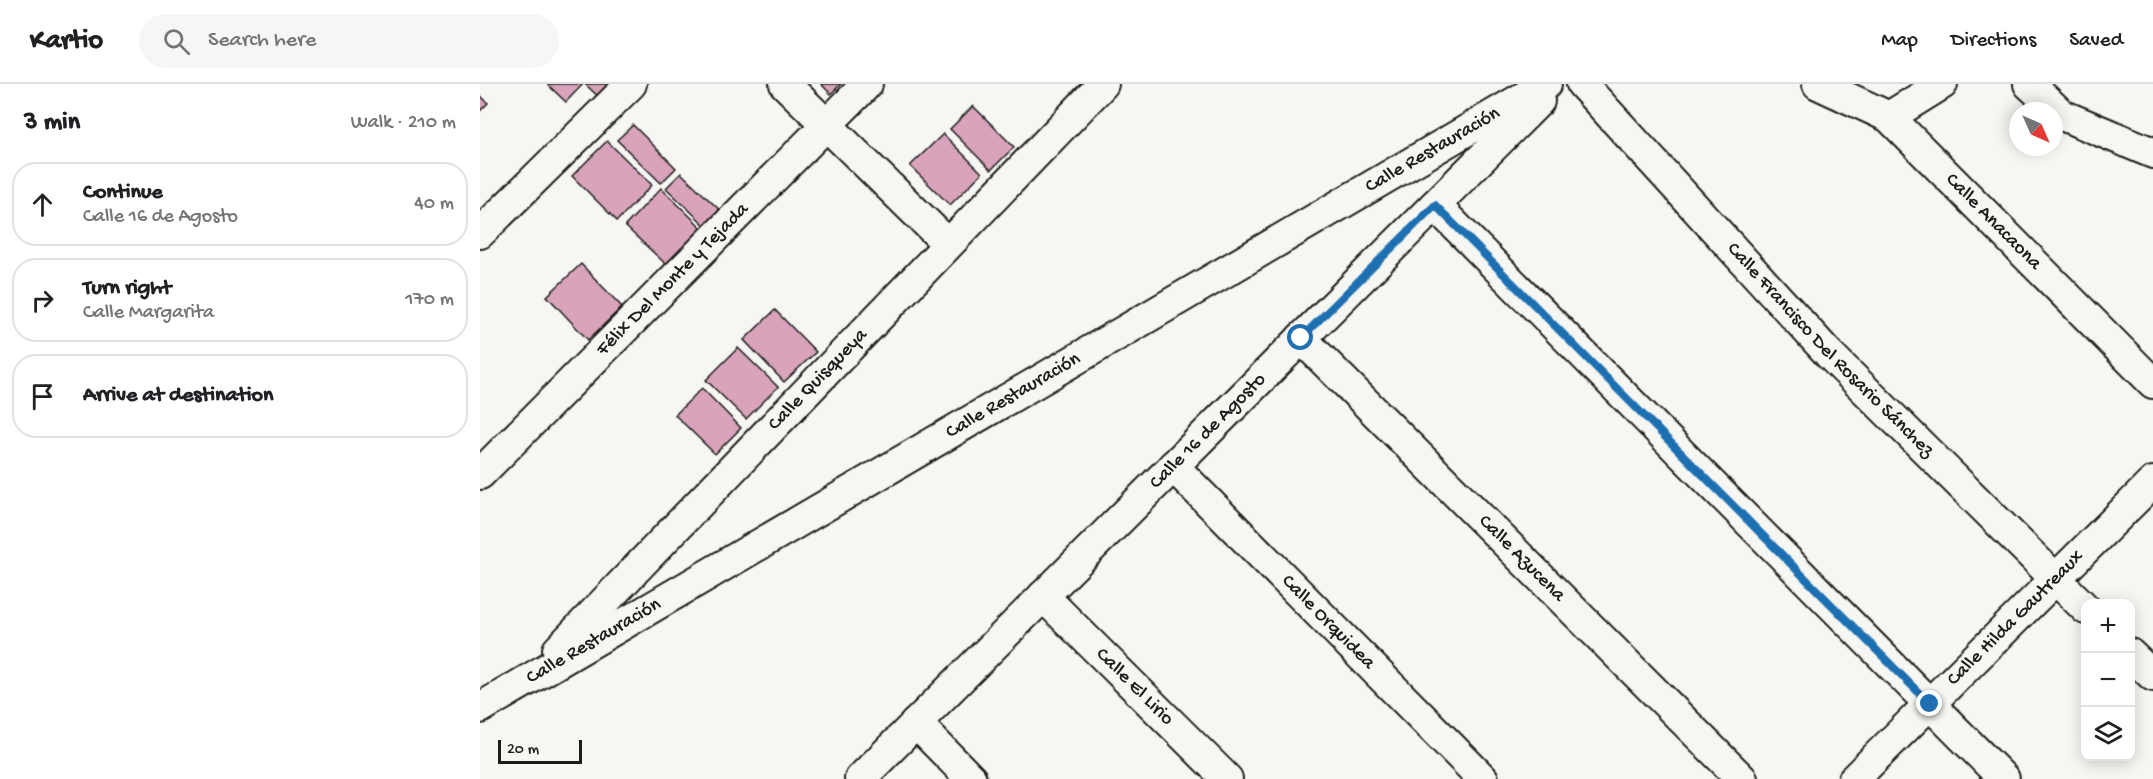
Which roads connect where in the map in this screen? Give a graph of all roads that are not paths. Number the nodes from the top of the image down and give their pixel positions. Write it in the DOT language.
graph roads {
  1 [pos="631,84"];
  2 [pos="784,84"];
  3 [pos="867,84"];
  4 [pos="1103,84"];
  5 [pos="1546,84"];
  6 [pos="1556,84"];
  7 [pos="1582,84"];
  8 [pos="1818,84"];
  9 [pos="1942,84"];
  10 [pos="2029,84"];
  11 [pos="1889,117"];
  12 [pos="827,126"];
  13 [pos="2153,153"];
  14 [pos="1435,205"];
  15 [pos="480,233"];
  16 [pos="948,244"];
  17 [pos="1301,338"];
  18 [pos="2153,382"];
  19 [pos="1173,466"];
  20 [pos="480,474"];
  21 [pos="2153,482"];
  22 [pos="2055,579"];
  23 [pos="1043,596"];
  24 [pos="2081,605"];
  25 [pos="2135,659"];
  26 [pos="534,676"];
  27 [pos="2153,676"];
  28 [pos="1930,704"];
  29 [pos="480,708"];
  30 [pos="916,723"];
  31 [pos="860,779"];
  32 [pos="971,779"];
  33 [pos="1227,779"];
  34 [pos="1484,779"];
  35 [pos="1742,779"];
  36 [pos="1854,779"];
  37 [pos="2004,779"];
  1 -- 15 [label="street"];
  2 -- 12 [label="street"];
  3 -- 12 [label="street, Félix Del Monte y Tejada"];
  4 -- 16 [label="street, Calle Quisqueya"];
  5 -- 26 [label="street, Calle Restauración"];
  6 -- 14 [label="street, Calle 16 de Agosto"];
  7 -- 22 [label="street, Calle Francisco Del Rosario Sánchez"];
  8 -- 11 [label="street, Calle Anacaona"];
  9 -- 11 [label="street"];
  10 -- 13 [label="street"];
  11 -- 18 [label="street, Calle Anacaona"];
  12 -- 16 [label="street"];
  12 -- 20 [label="street, Félix Del Monte y Tejada"];
  14 -- 17 [label="street, Calle 16 de Agosto"];
  14 -- 28 [label="street"];
  16 -- 26 [label="street, Calle Quisqueya"];
  17 -- 19 [label="street, Calle 16 de Agosto"];
  17 -- 35 [label="street, Calle Azucena"];
  19 -- 23 [label="street, Calle 16 de Agosto"];
  19 -- 34 [label="street, Calle Orquidea"];
  21 -- 22 [label="street, Calle Hilda Gautreaux"];
  22 -- 24 [label="street, Calle Francisco Del Rosario Sánchez"];
  22 -- 28 [label="street, Calle Hilda Gautreaux"];
  23 -- 30 [label="street, Calle 16 de Agosto"];
  23 -- 33 [label="street, Calle El Lirio"];
  25 -- 27 [label="street"];
  26 -- 29 [label="street, Calle Restauración"];
  28 -- 36 [label="street, Calle Hilda Gautreaux"];
  28 -- 37 [label="street"];
  30 -- 31 [label="street, Calle 16 de Agosto"];
  30 -- 32 [label="street"];
}
